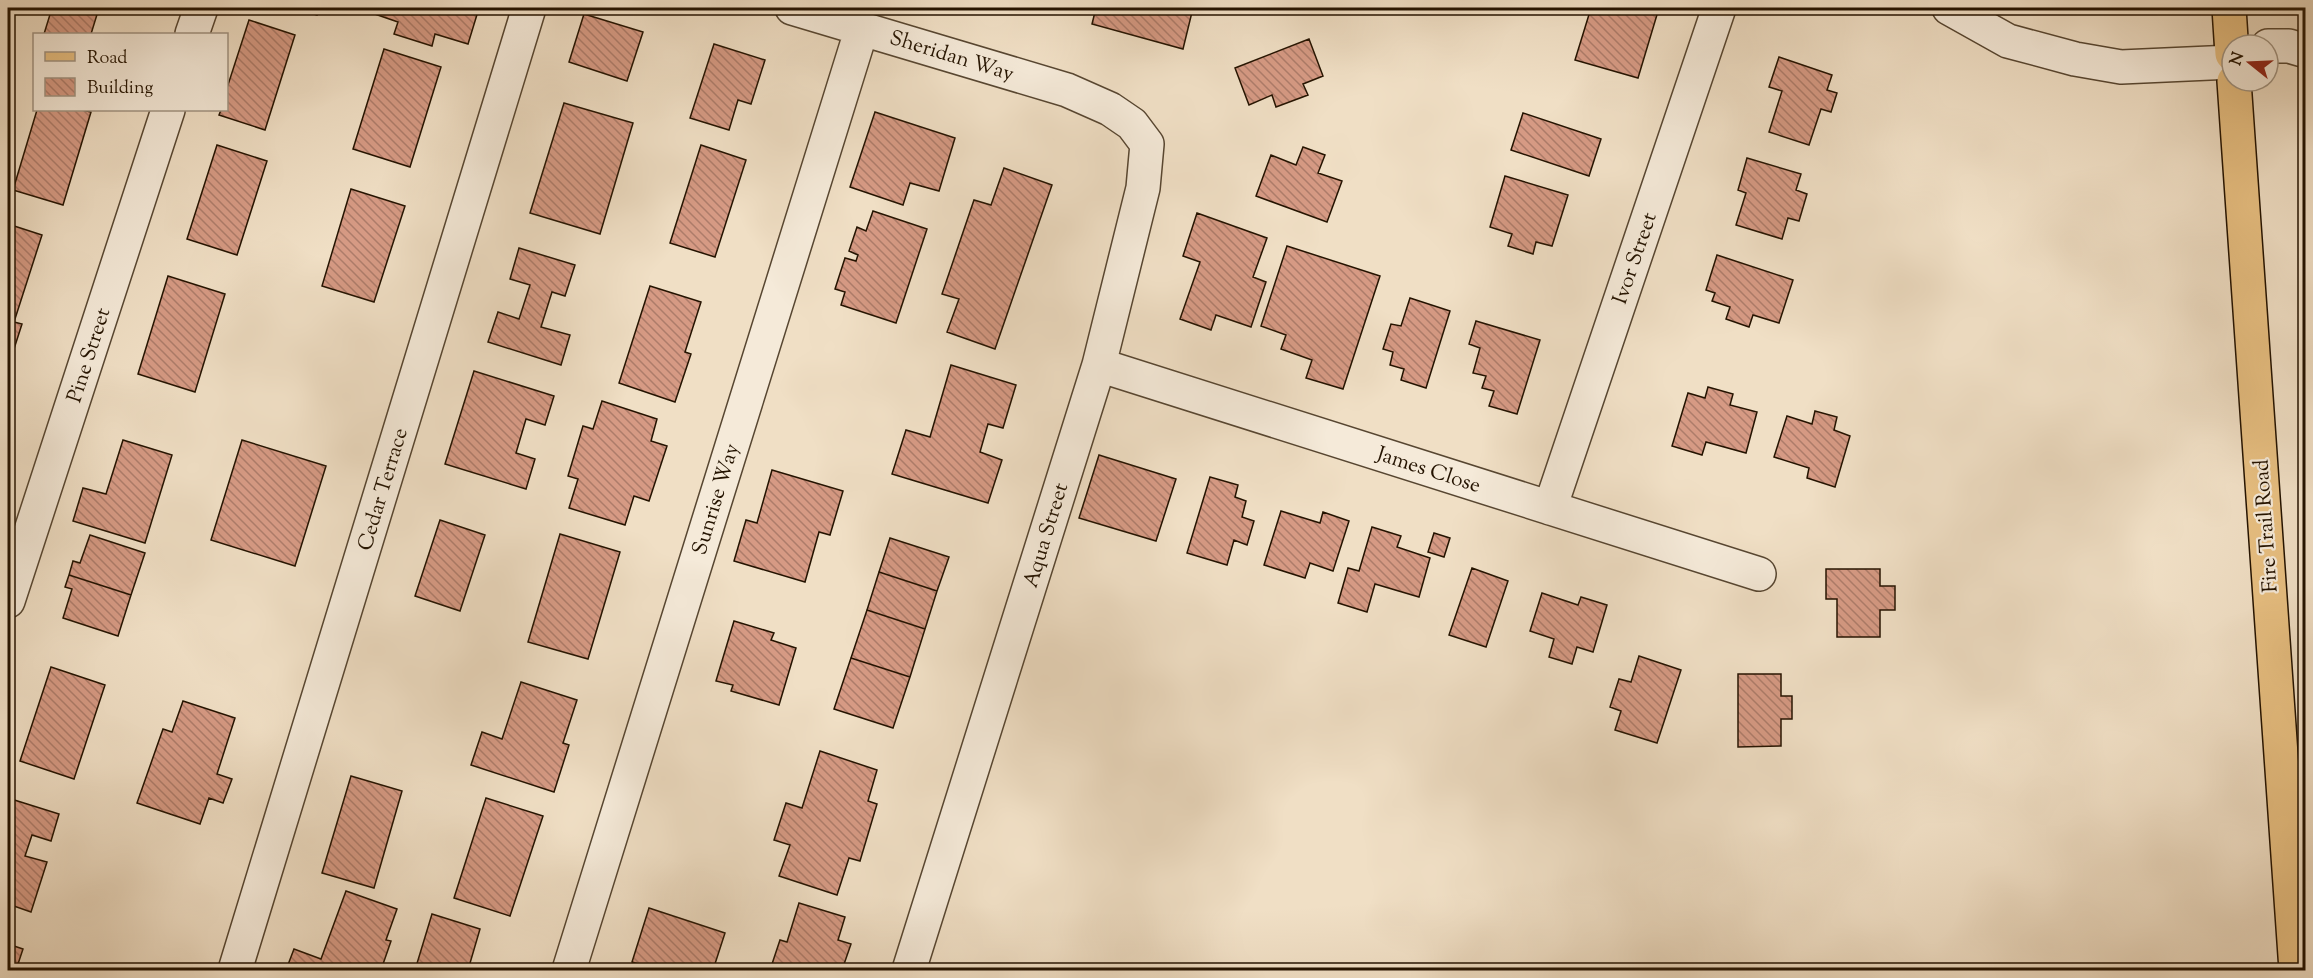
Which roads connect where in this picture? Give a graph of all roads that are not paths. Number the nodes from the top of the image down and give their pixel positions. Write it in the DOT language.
graph roads {
  1 [pos="201,8"];
  2 [pos="530,8"];
  3 [pos="792,8"];
  4 [pos="1719,8"];
  5 [pos="1949,8"];
  6 [pos="2229,8"];
  7 [pos="862,28"];
  8 [pos="192,33"];
  9 [pos="2231,33"];
  10 [pos="2280,46"];
  11 [pos="2306,51"];
  12 [pos="2220,63"];
  13 [pos="2235,93"];
  14 [pos="1110,110"];
  15 [pos="168,111"];
  16 [pos="1099,365"];
  17 [pos="1550,508"];
  18 [pos="1759,574"];
  19 [pos="8,602"];
  20 [pos="235,970"];
  21 [pos="568,970"];
  22 [pos="909,970"];
  23 [pos="2296,970"];
  1 -- 8 [label="street"];
  2 -- 20 [label="street, Cedar Terrace"];
  3 -- 7 [label="street, Sheridan Way"];
  4 -- 17 [label="street, Ivor Street"];
  5 -- 12 [label="street"];
  6 -- 9 [label="main road"];
  7 -- 14 [label="street, Sheridan Way"];
  7 -- 21 [label="street, Sunrise Way"];
  10 -- 11 [label="street"];
  13 -- 23 [label="main road, Fire Trail Road"];
  14 -- 16 [label="street, Aqua Street"];
  15 -- 19 [label="street, Pine Street"];
  16 -- 17 [label="street, James Close"];
  16 -- 22 [label="street, Aqua Street"];
  17 -- 18 [label="street, James Close"];
}
